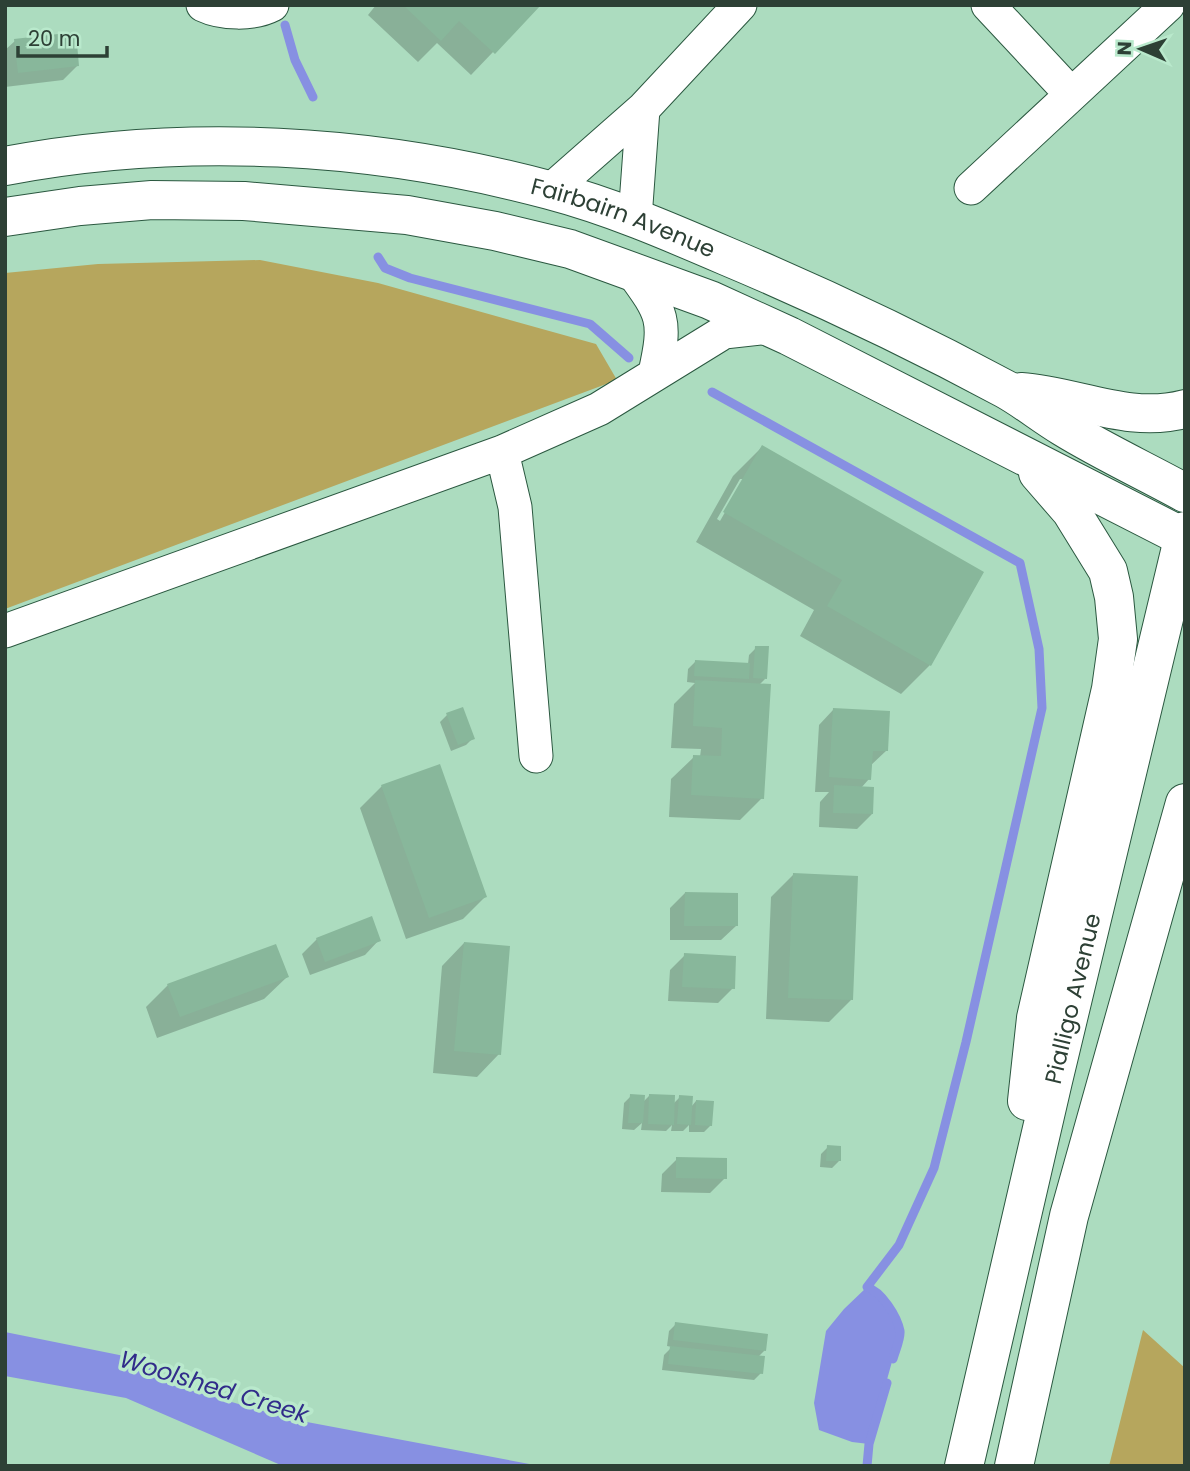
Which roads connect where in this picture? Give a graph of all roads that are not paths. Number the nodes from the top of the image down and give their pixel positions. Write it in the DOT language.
graph roads {
  1 [pos="203,5"];
  2 [pos="272,5"];
  3 [pos="740,5"];
  4 [pos="988,5"];
  5 [pos="1168,5"];
  6 [pos="1071,94"];
  7 [pos="643,109"];
  8 [pos="5,166"];
  9 [pos="971,188"];
  10 [pos="551,190"];
  11 [pos="5,217"];
  12 [pos="635,218"];
  13 [pos="631,270"];
  14 [pos="770,327"];
  15 [pos="655,373"];
  16 [pos="1008,391"];
  17 [pos="1185,409"];
  18 [pos="502,452"];
  19 [pos="1025,458"];
  20 [pos="1185,493"];
  21 [pos="1184,536"];
  22 [pos="5,631"];
  23 [pos="536,756"];
  24 [pos="1185,803"];
  25 [pos="1010,1263"];
  26 [pos="967,1449"];
  27 [pos="1016,1456"];
  1 -- 2 [label="street"];
  3 -- 7 [label="street"];
  4 -- 6 [label="street"];
  5 -- 6 [label="street"];
  6 -- 9 [label="street"];
  7 -- 10 [label="street"];
  7 -- 12 [label="street"];
  8 -- 10 [label="main road, Fairbairn Avenue"];
  10 -- 12 [label="main road, Fairbairn Avenue"];
  11 -- 13 [label="main road, Fairbairn Avenue"];
  12 -- 16 [label="main road, Fairbairn Avenue"];
  13 -- 14 [label="main road, Fairbairn Avenue"];
  13 -- 15 [label="street"];
  14 -- 15 [label="street"];
  14 -- 19 [label="main road, Fairbairn Avenue"];
  15 -- 18 [label="street"];
  16 -- 17 [label="main road"];
  16 -- 20 [label="main road, Fairbairn Avenue"];
  18 -- 22 [label="street"];
  18 -- 23 [label="street"];
  19 -- 21 [label="main road, Fairbairn Avenue"];
  19 -- 25 [label="main road"];
  21 -- 25 [label="main road, Pialligo Avenue"];
  24 -- 27 [label="main road"];
  25 -- 26 [label="main road, Pialligo Avenue"];
}
